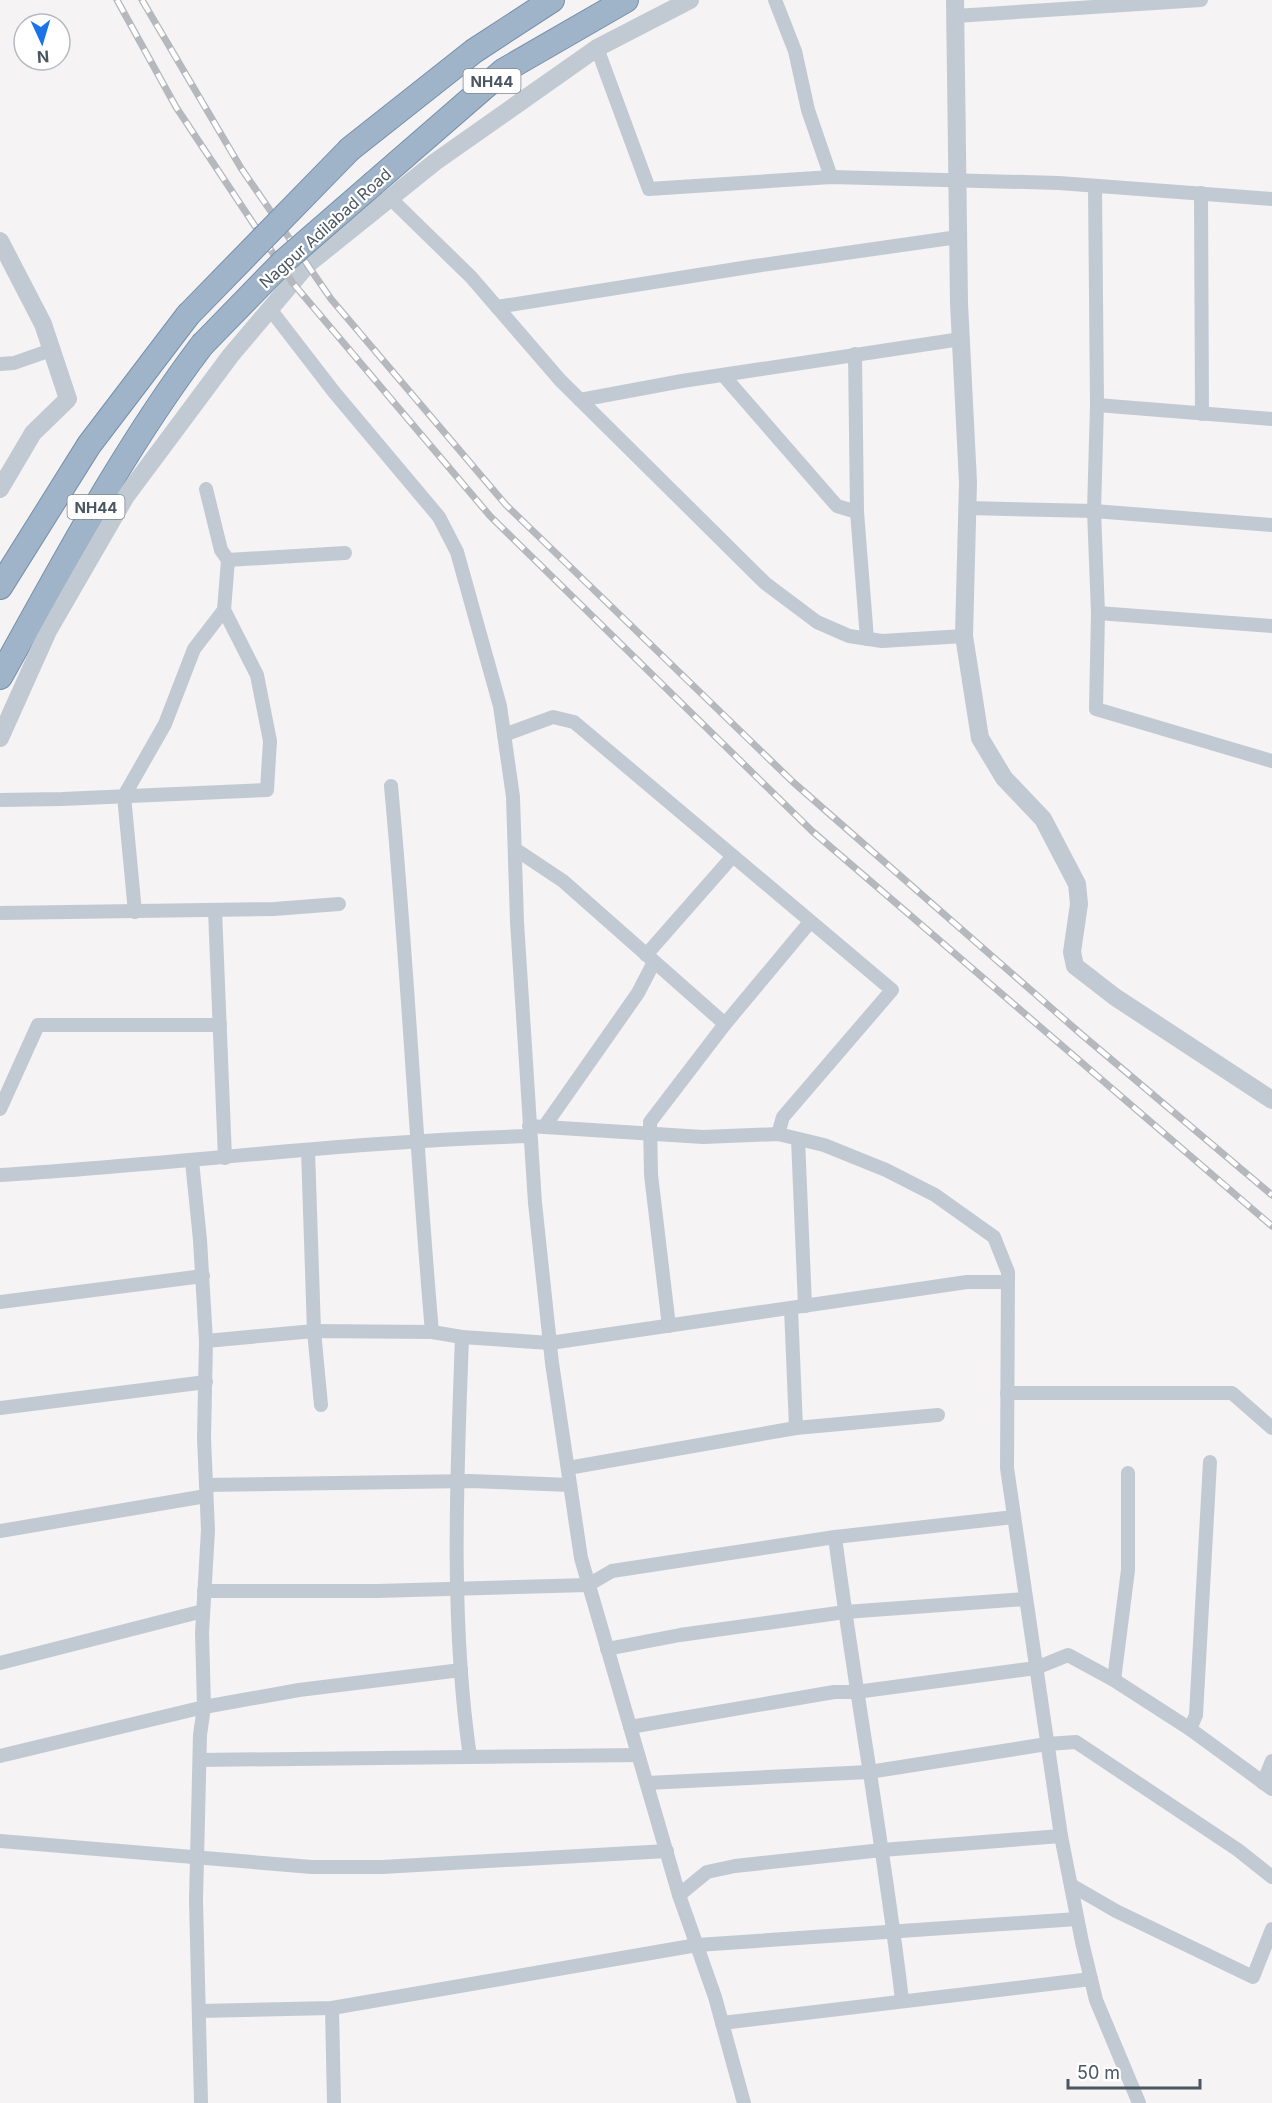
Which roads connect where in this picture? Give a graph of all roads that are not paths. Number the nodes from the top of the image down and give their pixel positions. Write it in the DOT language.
graph roads {
  1 [pos="626,0"];
  2 [pos="690,0"];
  3 [pos="775,0"];
  4 [pos="1201,0"];
  5 [pos="548,1"];
  6 [pos="955,8"];
  7 [pos="597,48"];
  8 [pos="831,177"];
  9 [pos="956,179"];
  10 [pos="1095,186"];
  11 [pos="382,190"];
  12 [pos="1201,193"];
  13 [pos="1272,199"];
  14 [pos="958,237"];
  15 [pos="0,241"];
  16 [pos="497,308"];
  17 [pos="270,309"];
  18 [pos="961,339"];
  19 [pos="51,350"];
  20 [pos="0,354"];
  21 [pos="855,354"];
  22 [pos="7,363"];
  23 [pos="723,375"];
  24 [pos="580,400"];
  25 [pos="1097,405"];
  26 [pos="1202,414"];
  27 [pos="1272,419"];
  28 [pos="0,489"];
  29 [pos="207,489"];
  30 [pos="968,508"];
  31 [pos="1094,511"];
  32 [pos="857,512"];
  33 [pos="1272,525"];
  34 [pos="345,553"];
  35 [pos="228,560"];
  36 [pos="0,587"];
  37 [pos="224,610"];
  38 [pos="1098,613"];
  39 [pos="1272,626"];
  40 [pos="964,636"];
  41 [pos="867,639"];
  42 [pos="0,677"];
  43 [pos="504,735"];
  44 [pos="0,738"];
  45 [pos="1272,761"];
  46 [pos="391,786"];
  47 [pos="124,796"];
  48 [pos="0,800"];
  49 [pos="515,849"];
  50 [pos="733,856"];
  51 [pos="339,904"];
  52 [pos="215,910"];
  53 [pos="135,912"];
  54 [pos="0,913"];
  55 [pos="810,922"];
  56 [pos="650,958"];
  57 [pos="724,1024"];
  58 [pos="220,1025"];
  59 [pos="1272,1100"];
  60 [pos="0,1109"];
  61 [pos="544,1127"];
  62 [pos="530,1131"];
  63 [pos="650,1134"];
  64 [pos="778,1134"];
  65 [pos="798,1139"];
  66 [pos="415,1141"];
  67 [pos="308,1150"];
  68 [pos="225,1158"];
  69 [pos="192,1161"];
  70 [pos="0,1175"];
  71 [pos="202,1276"];
  72 [pos="1008,1281"];
  73 [pos="0,1302"];
  74 [pos="798,1307"];
  75 [pos="669,1326"];
  76 [pos="314,1332"];
  77 [pos="432,1332"];
  78 [pos="462,1337"];
  79 [pos="206,1341"];
  80 [pos="550,1344"];
  81 [pos="206,1382"];
  82 [pos="1007,1393"];
  83 [pos="321,1405"];
  84 [pos="0,1408"];
  85 [pos="938,1415"];
  86 [pos="796,1428"];
  87 [pos="1272,1428"];
  88 [pos="1210,1462"];
  89 [pos="568,1468"];
  90 [pos="1128,1473"];
  91 [pos="457,1481"];
  92 [pos="570,1485"];
  93 [pos="206,1490"];
  94 [pos="1014,1517"];
  95 [pos="0,1531"];
  96 [pos="835,1537"];
  97 [pos="588,1585"];
  98 [pos="459,1588"];
  99 [pos="204,1591"];
  100 [pos="1026,1599"];
  101 [pos="203,1611"];
  102 [pos="845,1612"];
  103 [pos="607,1649"];
  104 [pos="0,1663"];
  105 [pos="1036,1668"];
  106 [pos="461,1670"];
  107 [pos="1114,1680"];
  108 [pos="856,1692"];
  109 [pos="204,1707"];
  110 [pos="630,1727"];
  111 [pos="1190,1730"];
  112 [pos="1047,1744"];
  113 [pos="638,1755"];
  114 [pos="0,1756"];
  115 [pos="470,1756"];
  116 [pos="200,1761"];
  117 [pos="1272,1761"];
  118 [pos="869,1772"];
  119 [pos="647,1783"];
  120 [pos="1268,1786"];
  121 [pos="1061,1836"];
  122 [pos="0,1841"];
  123 [pos="882,1850"];
  124 [pos="667,1851"];
  125 [pos="197,1856"];
  126 [pos="1272,1877"];
  127 [pos="1071,1885"];
  128 [pos="680,1895"];
  129 [pos="1077,1919"];
  130 [pos="1272,1929"];
  131 [pos="894,1932"];
  132 [pos="697,1946"];
  133 [pos="1091,1979"];
  134 [pos="902,2001"];
  135 [pos="332,2008"];
  136 [pos="199,2011"];
  137 [pos="722,2023"];
  138 [pos="201,2103"];
  139 [pos="334,2103"];
  140 [pos="744,2103"];
  141 [pos="1139,2103"];
  1 -- 11 [label="highway, Nagpur Adilabad Road / NH44"];
  2 -- 7 [label="street"];
  3 -- 8 [label="street"];
  4 -- 6 [label="street"];
  5 -- 36 [label="highway, Nagpur Adilabad Road / NH44, bridge"];
  6 -- 9 [label="street"];
  7 -- 8 [label="street"];
  7 -- 11 [label="street"];
  8 -- 9 [label="street"];
  9 -- 10 [label="street"];
  9 -- 14 [label="street"];
  10 -- 12 [label="street"];
  10 -- 25 [label="street"];
  11 -- 16 [label="street"];
  11 -- 17 [label="street"];
  11 -- 42 [label="highway, Nagpur Adilabad Road / NH44, bridge"];
  12 -- 13 [label="street"];
  12 -- 26 [label="street"];
  14 -- 16 [label="street"];
  14 -- 18 [label="street"];
  15 -- 19 [label="street"];
  16 -- 24 [label="street"];
  17 -- 43 [label="street"];
  17 -- 44 [label="street"];
  18 -- 21 [label="street"];
  18 -- 30 [label="street"];
  19 -- 22 [label="street"];
  19 -- 28 [label="street"];
  20 -- 22 [label="street"];
  21 -- 23 [label="street"];
  21 -- 32 [label="street"];
  23 -- 24 [label="street"];
  23 -- 32 [label="street"];
  24 -- 41 [label="street"];
  25 -- 26 [label="street"];
  25 -- 31 [label="street"];
  26 -- 27 [label="street"];
  29 -- 35 [label="street"];
  30 -- 31 [label="street"];
  30 -- 40 [label="street"];
  31 -- 33 [label="street"];
  31 -- 38 [label="street"];
  32 -- 41 [label="street"];
  34 -- 35 [label="street"];
  35 -- 37 [label="street"];
  37 -- 47 [label="street"];
  37 -- 47 [label="street"];
  38 -- 39 [label="street"];
  38 -- 45 [label="street"];
  40 -- 41 [label="street"];
  40 -- 59 [label="street"];
  43 -- 49 [label="street"];
  43 -- 50 [label="street"];
  46 -- 66 [label="street"];
  47 -- 48 [label="street"];
  47 -- 53 [label="street"];
  49 -- 56 [label="street"];
  49 -- 62 [label="street"];
  50 -- 55 [label="street"];
  50 -- 56 [label="street"];
  51 -- 52 [label="street"];
  52 -- 53 [label="street"];
  52 -- 58 [label="street"];
  53 -- 54 [label="street"];
  55 -- 57 [label="street"];
  55 -- 64 [label="street"];
  56 -- 57 [label="street"];
  56 -- 61 [label="street"];
  57 -- 63 [label="street"];
  58 -- 60 [label="street"];
  58 -- 68 [label="street"];
  61 -- 62 [label="street"];
  61 -- 63 [label="street"];
  62 -- 66 [label="street"];
  62 -- 80 [label="street"];
  63 -- 64 [label="street"];
  63 -- 75 [label="street"];
  64 -- 65 [label="street"];
  65 -- 72 [label="street"];
  65 -- 74 [label="street"];
  66 -- 67 [label="street"];
  66 -- 77 [label="street"];
  67 -- 68 [label="street"];
  67 -- 76 [label="street"];
  68 -- 69 [label="street"];
  69 -- 70 [label="street"];
  69 -- 71 [label="street"];
  71 -- 73 [label="street"];
  71 -- 79 [label="street"];
  72 -- 74 [label="street"];
  72 -- 82 [label="street"];
  74 -- 75 [label="street"];
  74 -- 86 [label="street"];
  75 -- 80 [label="street"];
  76 -- 77 [label="street"];
  76 -- 79 [label="street"];
  76 -- 83 [label="street"];
  77 -- 78 [label="street"];
  78 -- 80 [label="street"];
  78 -- 91 [label="street"];
  79 -- 81 [label="street"];
  80 -- 89 [label="street"];
  81 -- 84 [label="street"];
  81 -- 93 [label="street"];
  82 -- 87 [label="street"];
  82 -- 94 [label="street"];
  85 -- 86 [label="street"];
  86 -- 89 [label="street"];
  88 -- 111 [label="street"];
  89 -- 92 [label="street"];
  90 -- 107 [label="street"];
  91 -- 92 [label="street"];
  91 -- 93 [label="street"];
  91 -- 98 [label="street"];
  92 -- 97 [label="street"];
  93 -- 95 [label="street"];
  93 -- 99 [label="street"];
  94 -- 96 [label="street"];
  94 -- 100 [label="street"];
  96 -- 97 [label="street"];
  96 -- 102 [label="street"];
  97 -- 98 [label="street"];
  97 -- 103 [label="street"];
  98 -- 99 [label="street"];
  98 -- 106 [label="street"];
  99 -- 101 [label="street"];
  100 -- 102 [label="street"];
  100 -- 105 [label="street"];
  101 -- 104 [label="street"];
  101 -- 109 [label="street"];
  102 -- 103 [label="street"];
  102 -- 108 [label="street"];
  103 -- 110 [label="street"];
  105 -- 107 [label="street"];
  105 -- 108 [label="street"];
  105 -- 112 [label="street"];
  106 -- 109 [label="street"];
  106 -- 115 [label="street"];
  107 -- 111 [label="street"];
  108 -- 110 [label="street"];
  108 -- 118 [label="street"];
  109 -- 114 [label="street"];
  109 -- 116 [label="street"];
  110 -- 113 [label="street"];
  111 -- 120 [label="street"];
  112 -- 118 [label="street"];
  112 -- 121 [label="street"];
  112 -- 126 [label="street"];
  113 -- 115 [label="street"];
  113 -- 119 [label="street"];
  115 -- 116 [label="street"];
  116 -- 125 [label="street"];
  117 -- 120 [label="street"];
  118 -- 119 [label="street"];
  118 -- 123 [label="street"];
  119 -- 124 [label="street"];
  121 -- 123 [label="street"];
  121 -- 127 [label="street"];
  122 -- 125 [label="street"];
  123 -- 128 [label="street"];
  123 -- 131 [label="street"];
  124 -- 125 [label="street"];
  124 -- 128 [label="street"];
  125 -- 136 [label="street"];
  127 -- 129 [label="street"];
  127 -- 130 [label="street"];
  128 -- 132 [label="street"];
  129 -- 131 [label="street"];
  129 -- 133 [label="street"];
  131 -- 132 [label="street"];
  131 -- 134 [label="street"];
  132 -- 135 [label="street"];
  132 -- 137 [label="street"];
  133 -- 134 [label="street"];
  133 -- 141 [label="street"];
  134 -- 137 [label="street"];
  135 -- 136 [label="street"];
  135 -- 139 [label="street"];
  136 -- 138 [label="street"];
  137 -- 140 [label="street"];
}
